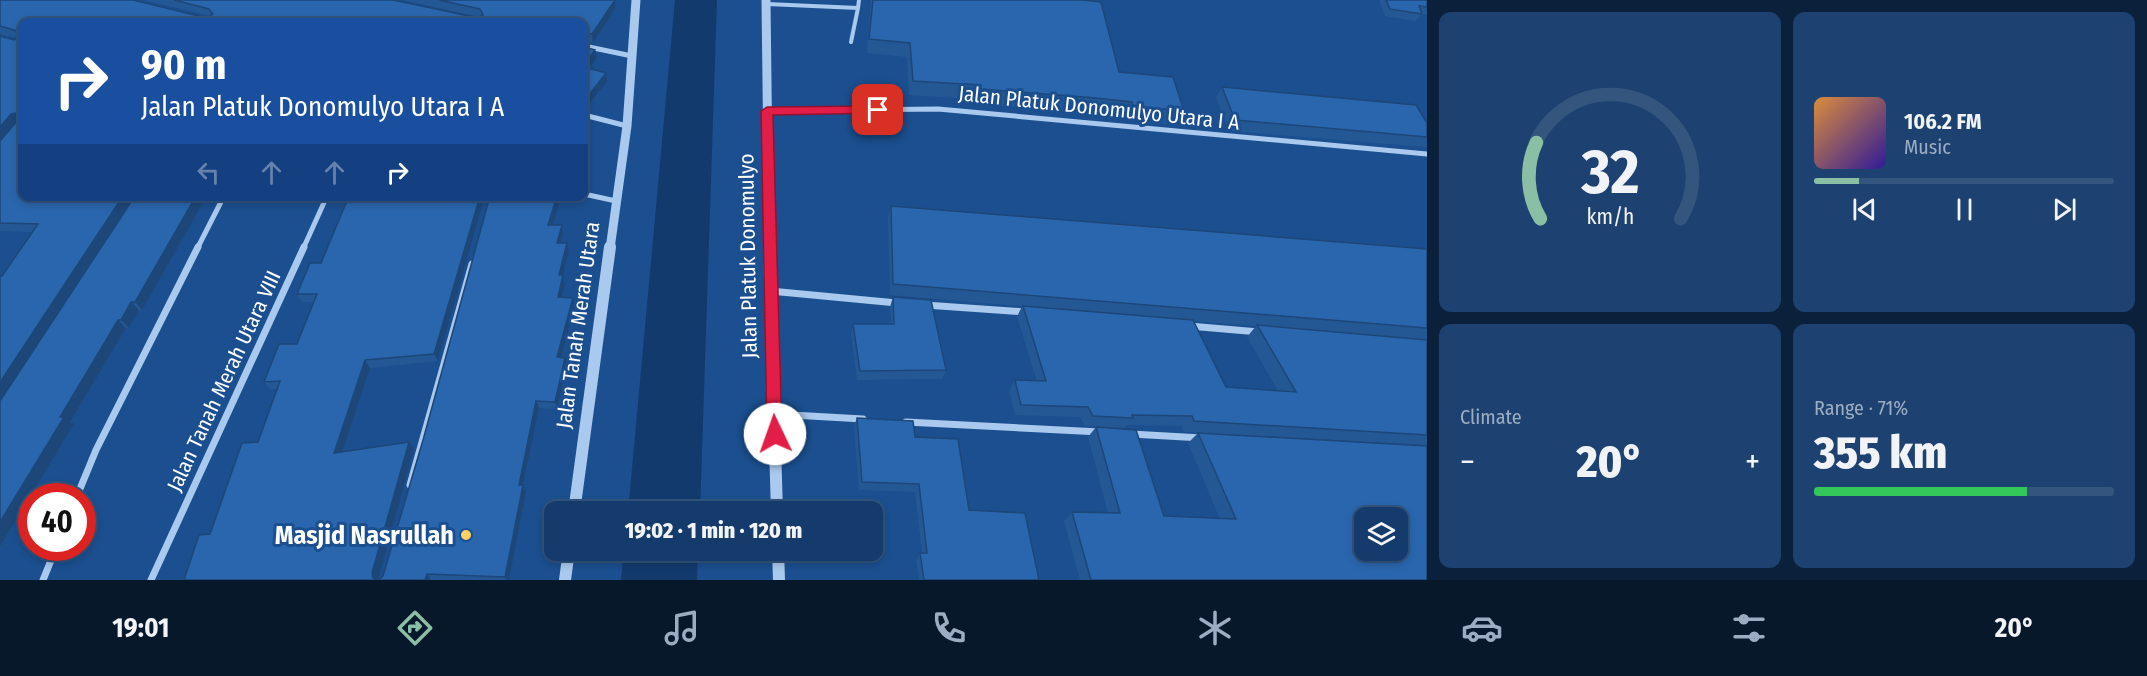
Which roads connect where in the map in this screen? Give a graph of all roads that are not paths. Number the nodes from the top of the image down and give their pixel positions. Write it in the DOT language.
graph roads {
  1 [pos="636,0"];
  2 [pos="859,0"];
  3 [pos="766,2"];
  4 [pos="858,8"];
  5 [pos="851,42"];
  6 [pos="588,47"];
  7 [pos="632,57"];
  8 [pos="767,111"];
  9 [pos="588,117"];
  10 [pos="627,126"];
  11 [pos="1427,154"];
  12 [pos="588,195"];
  13 [pos="221,201"];
  14 [pos="325,201"];
  15 [pos="616,201"];
  16 [pos="474,254"];
  17 [pos="770,291"];
  18 [pos="903,303"];
  19 [pos="915,304"];
  20 [pos="1032,312"];
  21 [pos="1179,325"];
  22 [pos="1272,333"];
  23 [pos="774,414"];
  24 [pos="874,420"];
  25 [pos="898,421"];
  26 [pos="1110,433"];
  27 [pos="1121,434"];
  28 [pos="1215,439"];
  29 [pos="82,483"];
  30 [pos="407,497"];
  31 [pos="575,501"];
  32 [pos="777,501"];
  33 [pos="51,561"];
  34 [pos="568,561"];
  35 [pos="778,561"];
  36 [pos="43,580"];
  37 [pos="151,580"];
  38 [pos="565,580"];
  39 [pos="779,580"];
  1 -- 7 [label="street, Jalan Tanah Merah Utara"];
  2 -- 4 [label="lane"];
  3 -- 4 [label="lane"];
  3 -- 8 [label="street, Jalan Platuk Donomulyo"];
  4 -- 5 [label="lane"];
  6 -- 7 [label="street"];
  7 -- 10 [label="street, Jalan Tanah Merah Utara"];
  8 -- 11 [label="street, Jalan Platuk Donomulyo Utara I A"];
  8 -- 17 [label="street, Jalan Platuk Donomulyo"];
  9 -- 10 [label="street"];
  10 -- 15 [label="street, Jalan Tanah Merah Utara"];
  12 -- 15 [label="street"];
  13 -- 29 [label="street"];
  14 -- 37 [label="street, Jalan Tanah Merah Utara VIII"];
  15 -- 31 [label="street, Jalan Tanah Merah Utara"];
  16 -- 30 [label="street"];
  17 -- 18 [label="street"];
  17 -- 23 [label="street, Jalan Platuk Donomulyo"];
  19 -- 20 [label="street"];
  21 -- 22 [label="street"];
  23 -- 24 [label="street"];
  23 -- 32 [label="street, Jalan Platuk Donomulyo"];
  25 -- 26 [label="street"];
  27 -- 28 [label="street"];
  33 -- 36 [label="street"];
  34 -- 38 [label="street"];
  35 -- 39 [label="street"];
}
